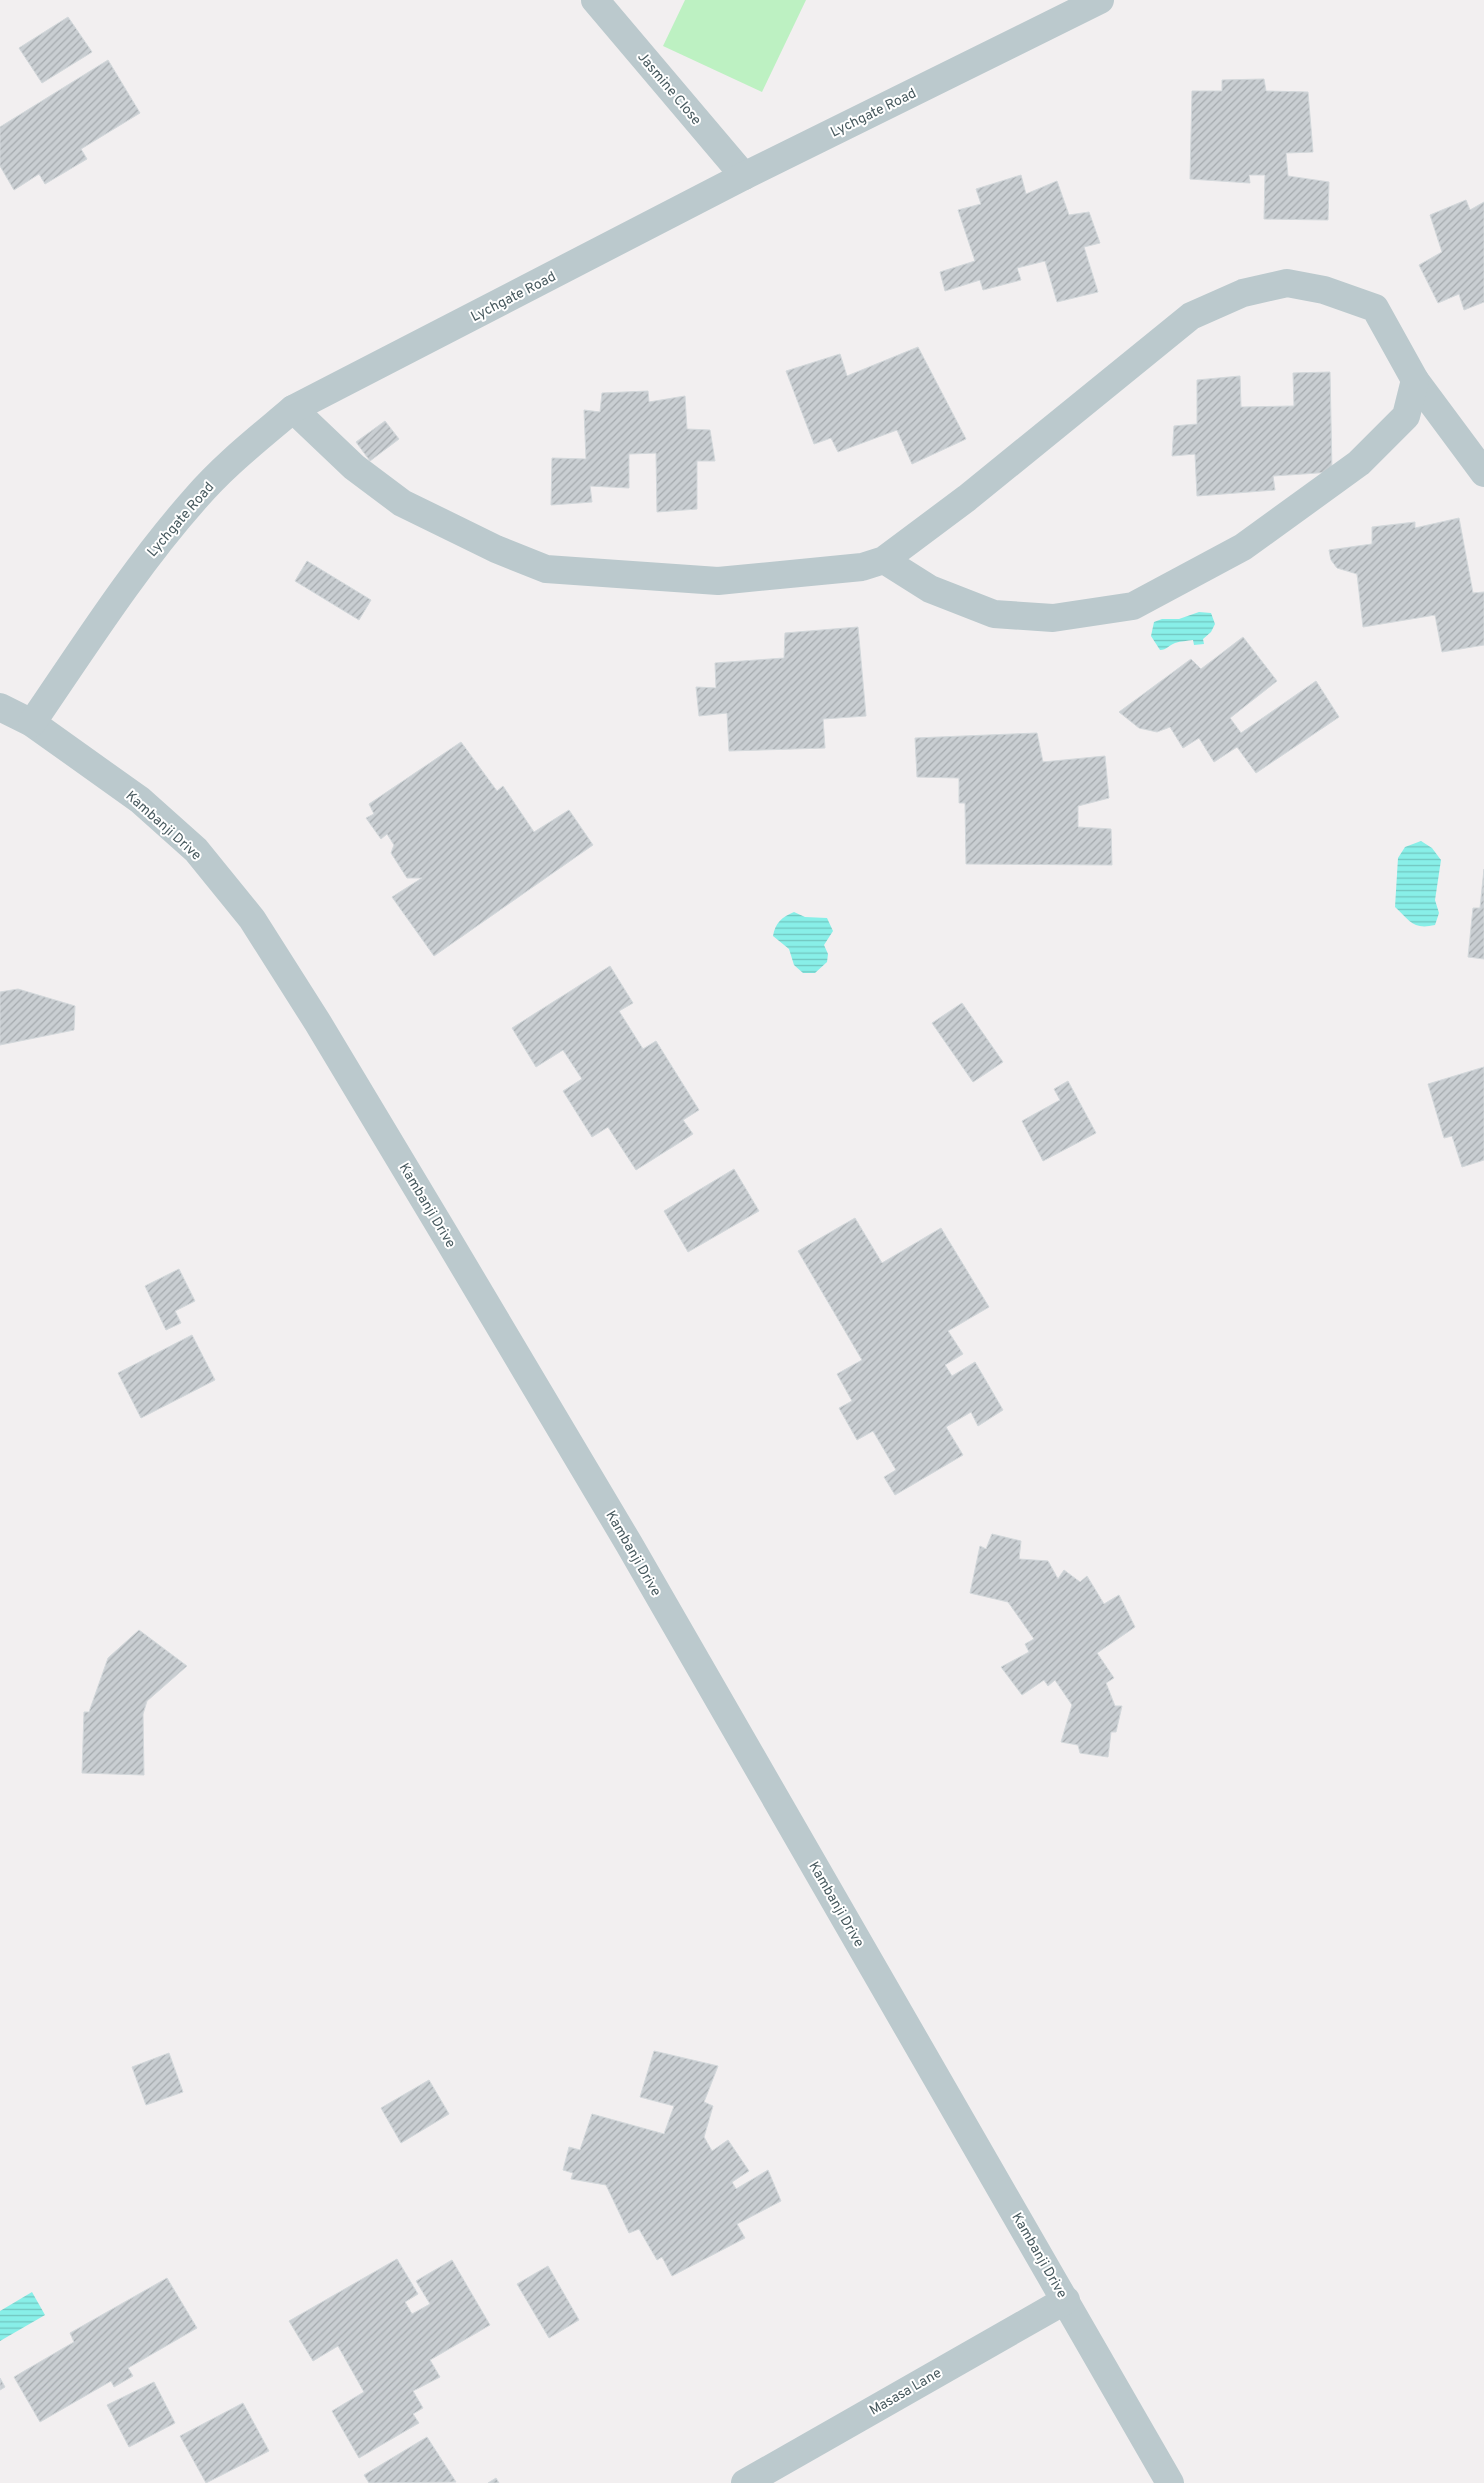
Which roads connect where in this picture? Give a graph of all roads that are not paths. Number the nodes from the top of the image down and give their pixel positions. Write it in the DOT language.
graph roads {
  1 [pos="595,0"];
  2 [pos="1100,0"];
  3 [pos="744,176"];
  4 [pos="1415,380"];
  5 [pos="293,409"];
  6 [pos="1484,473"];
  7 [pos="884,560"];
  8 [pos="0,707"];
  9 [pos="32,723"];
  10 [pos="1066,2300"];
  11 [pos="745,2483"];
  12 [pos="1170,2483"];
  1 -- 3 [label="street, Jasmine Close"];
  2 -- 3 [label="street, Lychgate Road"];
  3 -- 5 [label="street, Lychgate Road"];
  4 -- 6 [label="street"];
  4 -- 7 [label="street"];
  4 -- 7 [label="street"];
  5 -- 7 [label="street"];
  5 -- 9 [label="street, Lychgate Road"];
  8 -- 9 [label="street, Kambanji Drive"];
  9 -- 10 [label="street, Kambanji Drive"];
  10 -- 11 [label="street, Masasa Lane"];
  10 -- 12 [label="street, Kambanji Drive"];
}
